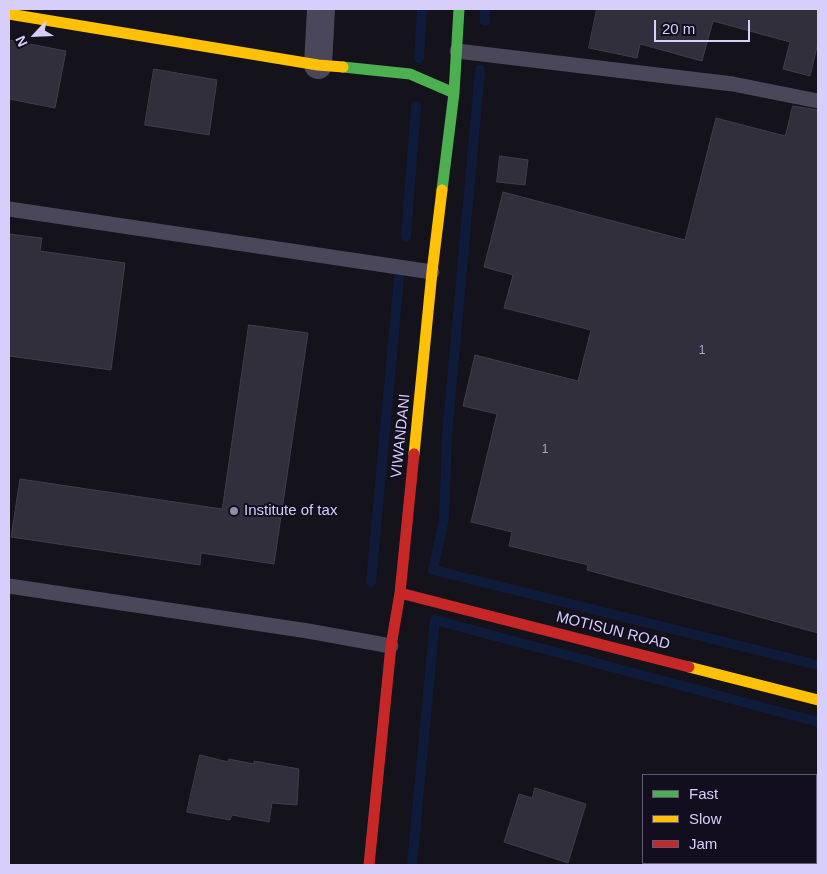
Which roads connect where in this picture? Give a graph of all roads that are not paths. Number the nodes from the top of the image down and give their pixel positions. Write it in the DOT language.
graph roads {
  1 [pos="320,9"];
  2 [pos="459,9"];
  3 [pos="9,14"];
  4 [pos="44,15"];
  5 [pos="457,51"];
  6 [pos="318,65"];
  7 [pos="454,93"];
  8 [pos="818,101"];
  9 [pos="9,209"];
  10 [pos="432,272"];
  11 [pos="9,586"];
  12 [pos="400,593"];
  13 [pos="391,646"];
  14 [pos="818,700"];
  15 [pos="369,865"];
  1 -- 6 [label="street"];
  2 -- 5 [label="street, VIWANDANI"];
  3 -- 4 [label="street"];
  4 -- 6 [label="street"];
  5 -- 7 [label="street, VIWANDANI"];
  5 -- 8 [label="lane"];
  6 -- 7 [label="street"];
  7 -- 10 [label="street, VIWANDANI"];
  9 -- 10 [label="lane"];
  10 -- 12 [label="street, VIWANDANI"];
  11 -- 13 [label="lane"];
  12 -- 13 [label="street, VIWANDANI"];
  12 -- 14 [label="street, MOTISUN ROAD"];
  13 -- 15 [label="street, VIWANDANI"];
}
